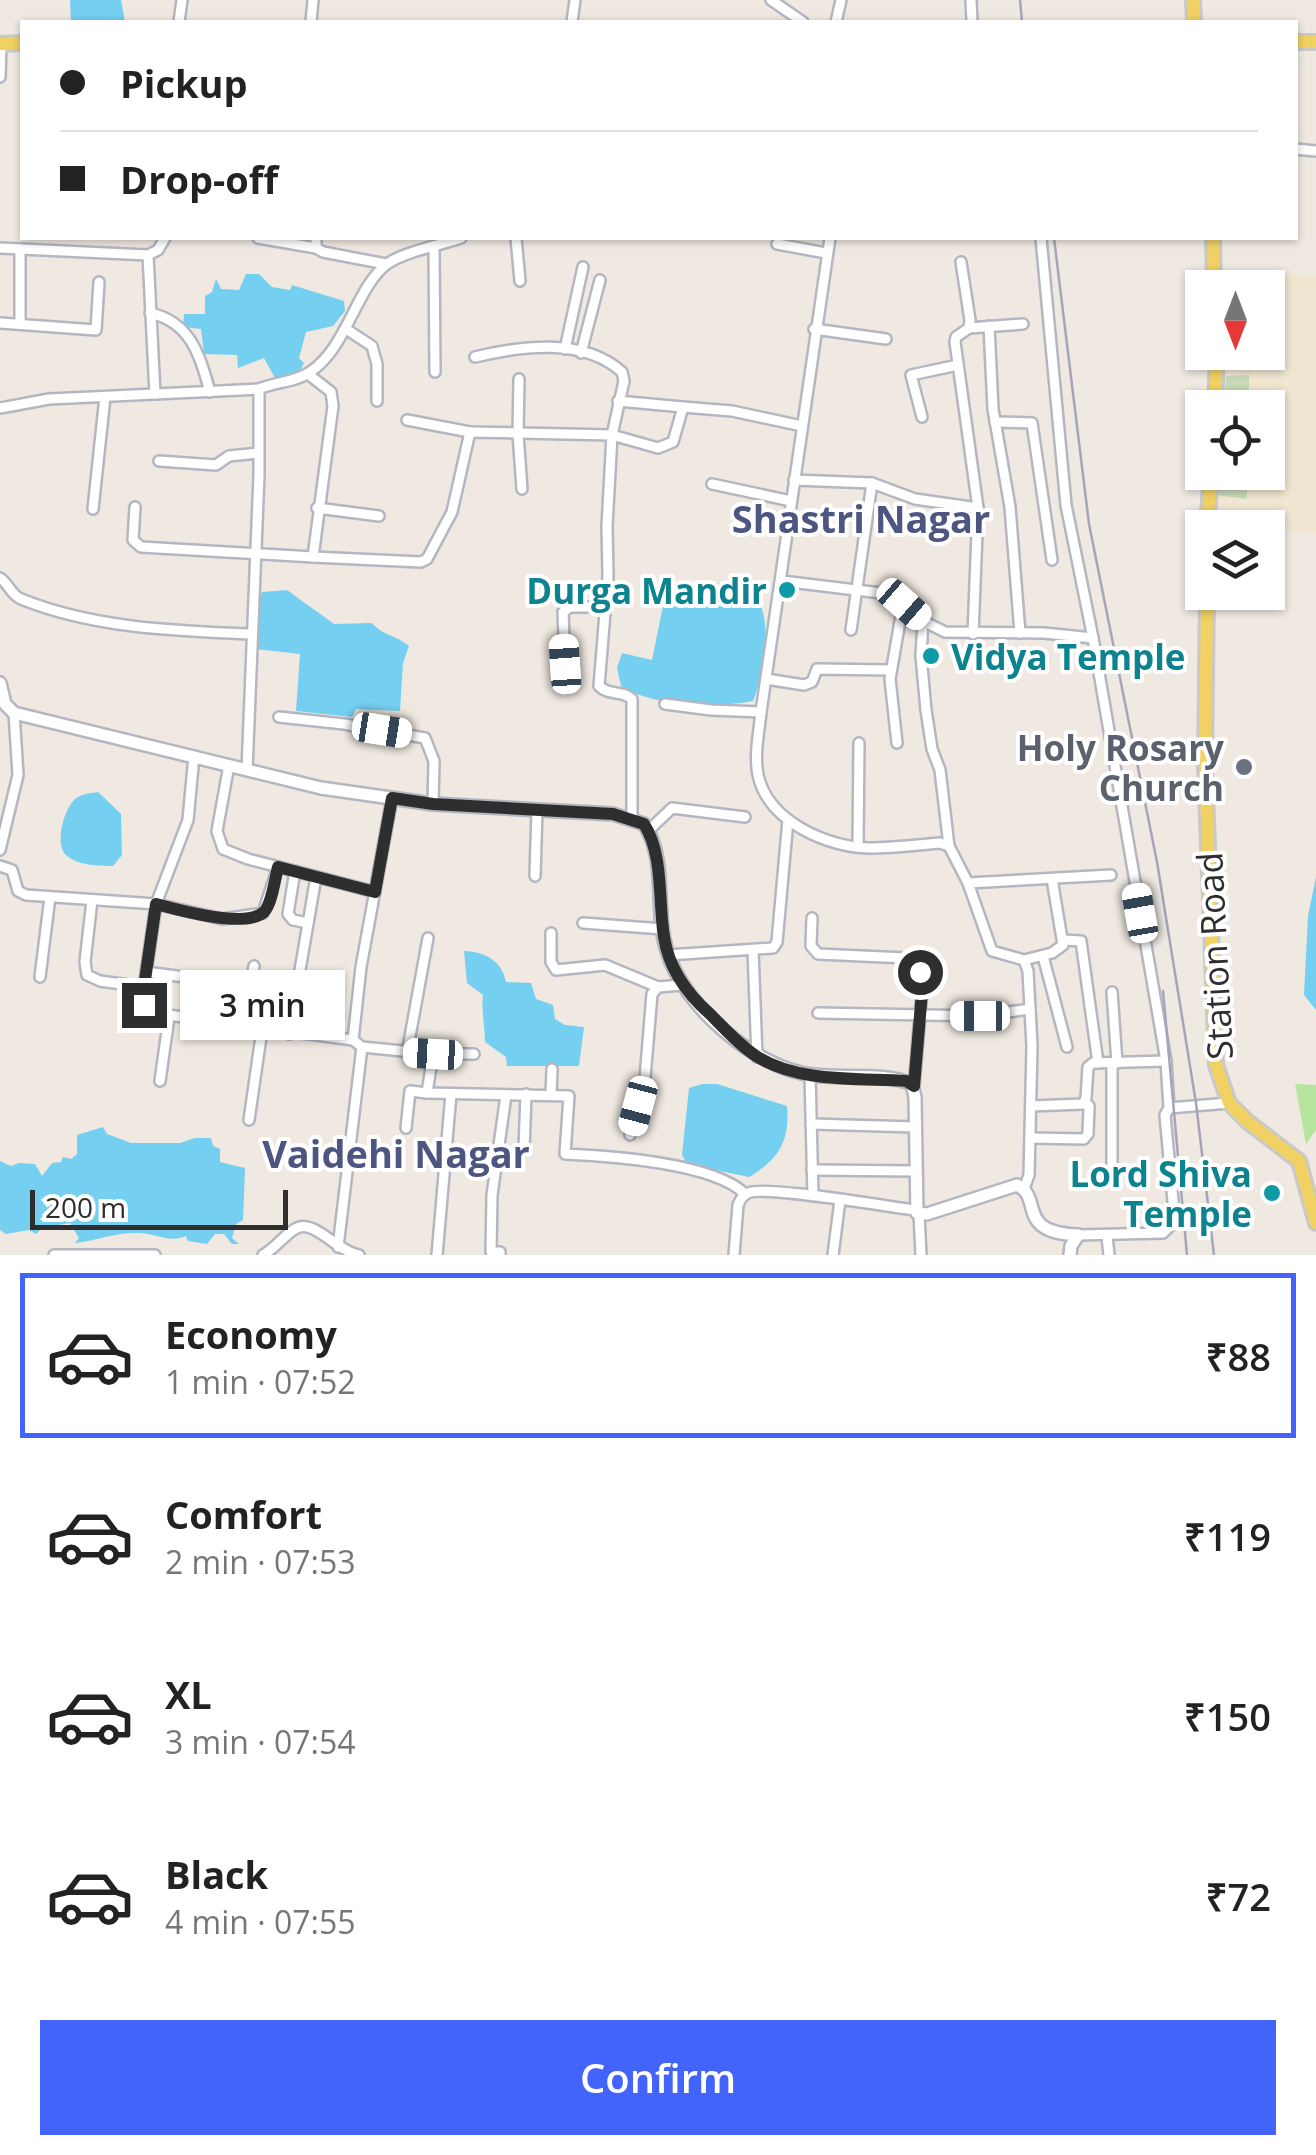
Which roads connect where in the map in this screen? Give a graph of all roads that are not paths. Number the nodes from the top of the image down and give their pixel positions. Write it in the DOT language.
graph roads {
  1 [pos="772,0"];
  2 [pos="800,20"];
  3 [pos="1,44"];
  4 [pos="0,77"];
  5 [pos="163,240"];
  6 [pos="281,240"];
  7 [pos="454,240"];
  8 [pos="517,240"];
  9 [pos="830,240"];
  10 [pos="1040,240"];
  11 [pos="1214,240"];
  12 [pos="316,243"];
  13 [pos="776,244"];
  14 [pos="434,247"];
  15 [pos="0,248"];
  16 [pos="20,248"];
  17 [pos="826,254"];
  18 [pos="148,255"];
  19 [pos="962,262"];
  20 [pos="386,264"];
  21 [pos="583,267"];
  22 [pos="1214,270"];
  23 [pos="600,280"];
  24 [pos="520,281"];
  25 [pos="99,282"];
  26 [pos="150,313"];
  27 [pos="0,323"];
  28 [pos="20,324"];
  29 [pos="1023,324"];
  30 [pos="988,326"];
  31 [pos="346,328"];
  32 [pos="968,328"];
  33 [pos="814,330"];
  34 [pos="886,339"];
  35 [pos="566,349"];
  36 [pos="581,353"];
  37 [pos="474,357"];
  38 [pos="958,365"];
  39 [pos="435,372"];
  40 [pos="308,374"];
  41 [pos="518,379"];
  42 [pos="258,389"];
  43 [pos="210,392"];
  44 [pos="155,394"];
  45 [pos="105,397"];
  46 [pos="618,401"];
  47 [pos="376,402"];
  48 [pos="682,406"];
  49 [pos="0,408"];
  50 [pos="922,416"];
  51 [pos="406,420"];
  52 [pos="995,422"];
  53 [pos="802,426"];
  54 [pos="470,432"];
  55 [pos="518,434"];
  56 [pos="612,436"];
  57 [pos="258,453"];
  58 [pos="159,461"];
  59 [pos="794,480"];
  60 [pos="872,483"];
  61 [pos="712,484"];
  62 [pos="522,489"];
  63 [pos="791,500"];
  64 [pos="134,508"];
  65 [pos="318,508"];
  66 [pos="978,508"];
  67 [pos="94,509"];
  68 [pos="379,516"];
  69 [pos="254,554"];
  70 [pos="313,557"];
  71 [pos="1052,560"];
  72 [pos="0,578"];
  73 [pos="782,581"];
  74 [pos="855,591"];
  75 [pos="904,604"];
  76 [pos="606,607"];
  77 [pos="1207,610"];
  78 [pos="924,621"];
  79 [pos="851,630"];
  80 [pos="250,634"];
  81 [pos="973,634"];
  82 [pos="1020,634"];
  83 [pos="1093,638"];
  84 [pos="565,664"];
  85 [pos="891,670"];
  86 [pos="766,679"];
  87 [pos="0,683"];
  88 [pos="665,704"];
  89 [pos="14,712"];
  90 [pos="761,712"];
  91 [pos="279,717"];
  92 [pos="859,743"];
  93 [pos="897,744"];
  94 [pos="194,756"];
  95 [pos="228,765"];
  96 [pos="246,770"];
  97 [pos="392,798"];
  98 [pos="433,804"];
  99 [pos="537,810"];
  100 [pos="745,816"];
  101 [pos="632,818"];
  102 [pos="788,820"];
  103 [pos="648,831"];
  104 [pos="858,846"];
  105 [pos="949,846"];
  106 [pos="0,850"];
  107 [pos="0,866"];
  108 [pos="278,867"];
  109 [pos="295,872"];
  110 [pos="1111,875"];
  111 [pos="535,876"];
  112 [pos="316,877"];
  113 [pos="1052,879"];
  114 [pos="968,882"];
  115 [pos="375,892"];
  116 [pos="50,898"];
  117 [pos="92,900"];
  118 [pos="156,904"];
  119 [pos="812,918"];
  120 [pos="308,923"];
  121 [pos="583,924"];
  122 [pos="662,929"];
  123 [pos="551,933"];
  124 [pos="428,938"];
  125 [pos="1064,940"];
  126 [pos="753,950"];
  127 [pos="668,956"];
  128 [pos="1043,956"];
  129 [pos="1024,960"];
  130 [pos="254,966"];
  131 [pos="146,972"];
  132 [pos="40,977"];
  133 [pos="215,981"];
  134 [pos="682,985"];
  135 [pos="144,987"];
  136 [pos="658,987"];
  137 [pos="1112,992"];
  138 [pos="1030,1009"];
  139 [pos="818,1013"];
  140 [pos="920,1016"];
  141 [pos="170,1017"];
  142 [pos="243,1028"];
  143 [pos="262,1030"];
  144 [pos="288,1034"];
  145 [pos="358,1044"];
  146 [pos="1067,1047"];
  147 [pos="407,1053"];
  148 [pos="433,1054"];
  149 [pos="474,1054"];
  150 [pos="756,1056"];
  151 [pos="1098,1062"];
  152 [pos="1166,1062"];
  153 [pos="1115,1063"];
  154 [pos="552,1068"];
  155 [pos="810,1075"];
  156 [pos="160,1081"];
  157 [pos="914,1086"];
  158 [pos="427,1093"];
  159 [pos="451,1094"];
  160 [pos="526,1094"];
  161 [pos="506,1095"];
  162 [pos="551,1095"];
  163 [pos="1085,1102"];
  164 [pos="1229,1103"];
  165 [pos="1030,1106"];
  166 [pos="1169,1108"];
  167 [pos="249,1120"];
  168 [pos="812,1124"];
  169 [pos="915,1127"];
  170 [pos="406,1128"];
  171 [pos="630,1134"];
  172 [pos="1030,1138"];
  173 [pos="524,1150"];
  174 [pos="812,1170"];
  175 [pos="914,1171"];
  176 [pos="1112,1182"];
  177 [pos="1024,1189"];
  178 [pos="745,1194"];
  179 [pos="813,1196"];
  180 [pos="840,1200"];
  181 [pos="917,1212"];
  182 [pos="1316,1223"];
  183 [pos="1107,1236"];
  184 [pos="1071,1243"];
  185 [pos="338,1247"];
  186 [pos="54,1255"];
  187 [pos="155,1255"];
  188 [pos="263,1255"];
  189 [pos="359,1255"];
  190 [pos="437,1255"];
  191 [pos="500,1255"];
  192 [pos="734,1255"];
  193 [pos="833,1255"];
  194 [pos="921,1255"];
  195 [pos="1109,1255"];
  1 -- 2 [label="street"];
  3 -- 4 [label="street"];
  5 -- 18 [label="street"];
  6 -- 12 [label="street"];
  7 -- 14 [label="street"];
  8 -- 24 [label="street"];
  9 -- 17 [label="street"];
  10 -- 83 [label="street"];
  11 -- 22 [label="main road"];
  12 -- 20 [label="street"];
  13 -- 17 [label="street"];
  14 -- 20 [label="street"];
  14 -- 39 [label="street"];
  15 -- 16 [label="street"];
  16 -- 18 [label="street"];
  16 -- 28 [label="street"];
  17 -- 33 [label="street"];
  18 -- 26 [label="street"];
  19 -- 32 [label="street"];
  20 -- 31 [label="street"];
  21 -- 35 [label="street"];
  23 -- 36 [label="street"];
  25 -- 28 [label="street"];
  26 -- 43 [label="street"];
  26 -- 44 [label="street"];
  27 -- 28 [label="street"];
  29 -- 30 [label="street"];
  30 -- 32 [label="street"];
  30 -- 52 [label="street"];
  31 -- 40 [label="street"];
  31 -- 47 [label="street"];
  32 -- 38 [label="street"];
  33 -- 34 [label="street"];
  33 -- 53 [label="street"];
  35 -- 36 [label="street"];
  35 -- 37 [label="street"];
  36 -- 46 [label="street"];
  38 -- 50 [label="street"];
  38 -- 66 [label="street"];
  40 -- 42 [label="street"];
  40 -- 65 [label="street"];
  41 -- 55 [label="street"];
  42 -- 43 [label="street"];
  42 -- 57 [label="street"];
  43 -- 44 [label="street"];
  44 -- 45 [label="street"];
  45 -- 49 [label="street"];
  45 -- 67 [label="street"];
  46 -- 48 [label="street"];
  46 -- 56 [label="street"];
  48 -- 53 [label="street"];
  48 -- 56 [label="street"];
  51 -- 54 [label="street"];
  52 -- 71 [label="street"];
  52 -- 82 [label="street"];
  53 -- 59 [label="street"];
  54 -- 55 [label="street"];
  54 -- 70 [label="street"];
  55 -- 56 [label="street"];
  55 -- 62 [label="street"];
  56 -- 76 [label="street"];
  57 -- 58 [label="street"];
  57 -- 69 [label="street"];
  59 -- 60 [label="street"];
  59 -- 63 [label="street"];
  60 -- 66 [label="street"];
  60 -- 74 [label="street"];
  61 -- 63 [label="street"];
  63 -- 73 [label="street"];
  64 -- 69 [label="street"];
  65 -- 68 [label="street"];
  65 -- 70 [label="street"];
  66 -- 81 [label="street"];
  69 -- 70 [label="street"];
  69 -- 80 [label="street"];
  72 -- 80 [label="street"];
  73 -- 74 [label="street"];
  73 -- 86 [label="street"];
  74 -- 75 [label="street"];
  74 -- 79 [label="street"];
  75 -- 78 [label="street"];
  75 -- 85 [label="street"];
  76 -- 84 [label="street"];
  76 -- 101 [label="street"];
  77 -- 164 [label="main road, Station Road"];
  78 -- 81 [label="street"];
  78 -- 105 [label="street"];
  80 -- 96 [label="street"];
  81 -- 82 [label="street"];
  82 -- 83 [label="street"];
  83 -- 152 [label="street"];
  85 -- 86 [label="street"];
  85 -- 93 [label="street"];
  86 -- 90 [label="street"];
  87 -- 89 [label="main road"];
  88 -- 90 [label="street"];
  89 -- 94 [label="main road"];
  89 -- 106 [label="street"];
  90 -- 102 [label="street"];
  91 -- 98 [label="street"];
  92 -- 104 [label="street"];
  94 -- 95 [label="main road"];
  94 -- 118 [label="street"];
  95 -- 96 [label="main road"];
  95 -- 108 [label="street"];
  96 -- 97 [label="main road"];
  97 -- 98 [label="main road"];
  97 -- 115 [label="street"];
  98 -- 99 [label="main road"];
  99 -- 101 [label="main road"];
  99 -- 111 [label="street"];
  100 -- 103 [label="street"];
  101 -- 103 [label="main road"];
  102 -- 104 [label="street"];
  102 -- 126 [label="street"];
  103 -- 122 [label="main road"];
  104 -- 105 [label="street"];
  105 -- 114 [label="street"];
  107 -- 116 [label="street"];
  108 -- 109 [label="street"];
  108 -- 118 [label="street"];
  109 -- 112 [label="street"];
  109 -- 120 [label="street"];
  110 -- 113 [label="street"];
  112 -- 115 [label="street"];
  112 -- 120 [label="street"];
  113 -- 114 [label="street"];
  113 -- 125 [label="street"];
  114 -- 129 [label="street"];
  115 -- 145 [label="street"];
  116 -- 117 [label="street"];
  116 -- 132 [label="street"];
  117 -- 118 [label="street"];
  117 -- 135 [label="street"];
  118 -- 131 [label="street"];
  119 -- 140 [label="street"];
  120 -- 144 [label="street"];
  121 -- 122 [label="street"];
  122 -- 127 [label="main road"];
  123 -- 136 [label="street"];
  124 -- 147 [label="street"];
  125 -- 128 [label="street"];
  125 -- 151 [label="street"];
  126 -- 127 [label="street"];
  126 -- 150 [label="street"];
  127 -- 134 [label="main road"];
  128 -- 129 [label="street"];
  128 -- 146 [label="street"];
  129 -- 138 [label="street"];
  130 -- 142 [label="street"];
  131 -- 133 [label="street"];
  131 -- 135 [label="street"];
  134 -- 136 [label="street"];
  134 -- 150 [label="main road"];
  135 -- 141 [label="street"];
  136 -- 171 [label="street"];
  137 -- 153 [label="street"];
  138 -- 140 [label="street"];
  138 -- 165 [label="street"];
  139 -- 140 [label="street"];
  140 -- 157 [label="street"];
  141 -- 142 [label="street"];
  141 -- 156 [label="street"];
  142 -- 143 [label="street"];
  143 -- 144 [label="street"];
  143 -- 167 [label="street"];
  144 -- 145 [label="street"];
  145 -- 147 [label="street"];
  145 -- 185 [label="street"];
  147 -- 148 [label="street"];
  148 -- 149 [label="street"];
  148 -- 158 [label="street"];
  150 -- 155 [label="main road"];
  151 -- 153 [label="street"];
  151 -- 163 [label="street"];
  152 -- 153 [label="street"];
  152 -- 166 [label="street"];
  153 -- 176 [label="street"];
  154 -- 162 [label="street"];
  155 -- 157 [label="main road"];
  155 -- 168 [label="street"];
  157 -- 169 [label="main road"];
  158 -- 159 [label="street"];
  158 -- 170 [label="street"];
  159 -- 161 [label="street"];
  159 -- 190 [label="street"];
  160 -- 161 [label="street"];
  160 -- 162 [label="street"];
  160 -- 173 [label="street"];
  161 -- 191 [label="street"];
  162 -- 178 [label="street"];
  163 -- 165 [label="street"];
  163 -- 172 [label="street"];
  164 -- 166 [label="street"];
  164 -- 182 [label="main road, Station Road"];
  165 -- 172 [label="street"];
  166 -- 183 [label="street"];
  168 -- 169 [label="street"];
  168 -- 174 [label="street"];
  169 -- 175 [label="main road"];
  172 -- 177 [label="street"];
  174 -- 175 [label="street"];
  174 -- 179 [label="street"];
  175 -- 181 [label="main road"];
  177 -- 181 [label="main road"];
  177 -- 184 [label="main road"];
  178 -- 179 [label="street"];
  178 -- 192 [label="street"];
  179 -- 180 [label="street"];
  180 -- 181 [label="street"];
  180 -- 193 [label="street"];
  181 -- 194 [label="street"];
  183 -- 184 [label="street"];
  183 -- 195 [label="street"];
  185 -- 188 [label="street"];
  185 -- 189 [label="street"];
  186 -- 187 [label="street"];
}
